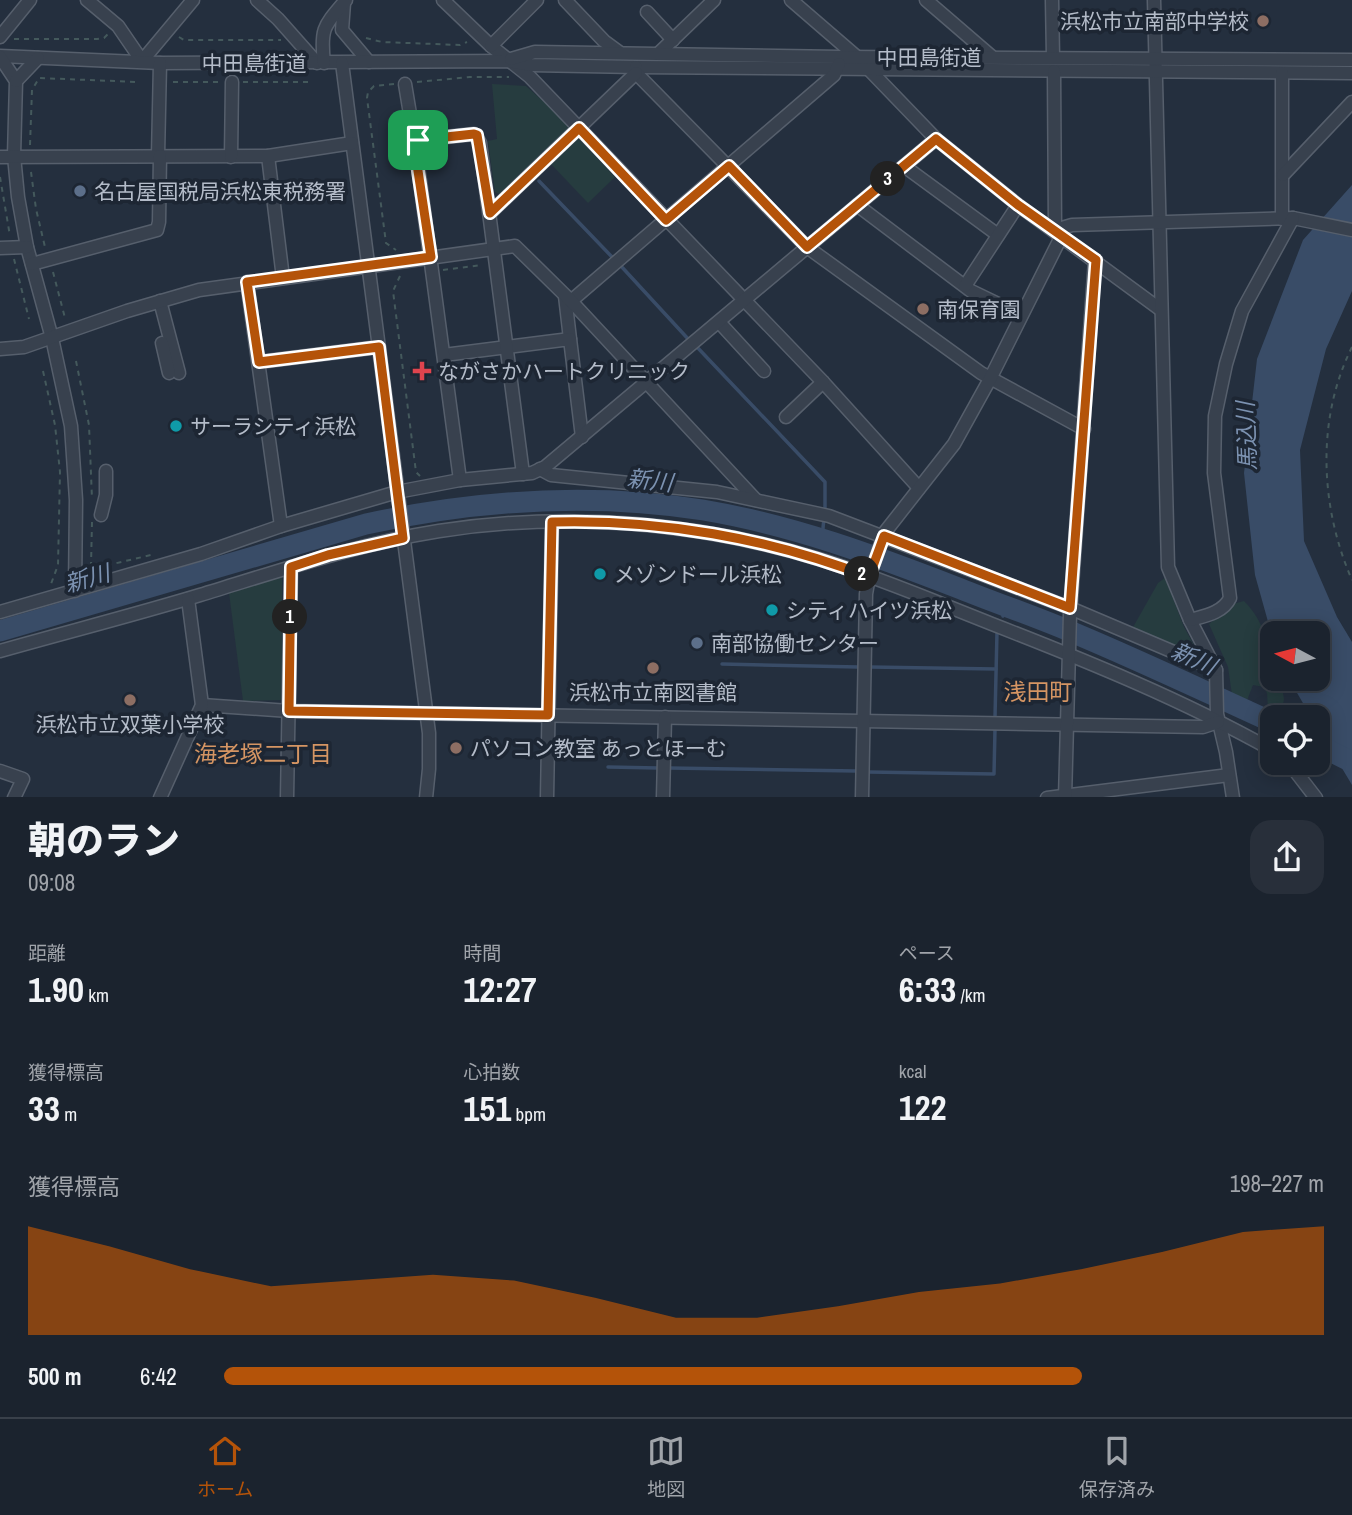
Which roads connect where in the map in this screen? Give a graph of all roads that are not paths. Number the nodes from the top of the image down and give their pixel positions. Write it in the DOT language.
graph roads {
  1 [pos="30,0"];
  2 [pos="87,0"];
  3 [pos="193,0"];
  4 [pos="537,0"];
  5 [pos="565,0"];
  6 [pos="714,0"];
  7 [pos="791,0"];
  8 [pos="926,0"];
  9 [pos="1052,0"];
  10 [pos="1154,0"];
  11 [pos="345,1"];
  12 [pos="262,2"];
  13 [pos="452,3"];
  14 [pos="648,12"];
  15 [pos="3,38"];
  16 [pos="673,40"];
  17 [pos="491,46"];
  18 [pos="620,52"];
  19 [pos="658,54"];
  20 [pos="0,57"];
  21 [pos="857,57"];
  22 [pos="991,57"];
  23 [pos="1053,57"];
  24 [pos="38,58"];
  25 [pos="1352,60"];
  26 [pos="142,61"];
  27 [pos="508,61"];
  28 [pos="369,62"];
  29 [pos="839,62"];
  30 [pos="160,63"];
  31 [pos="320,63"];
  32 [pos="342,63"];
  33 [pos="1155,65"];
  34 [pos="869,68"];
  35 [pos="636,70"];
  36 [pos="1054,71"];
  37 [pos="1282,73"];
  38 [pos="1352,73"];
  39 [pos="16,81"];
  40 [pos="232,82"];
  41 [pos="405,83"];
  42 [pos="1352,102"];
  43 [pos="579,128"];
  44 [pos="936,139"];
  45 [pos="352,143"];
  46 [pos="415,144"];
  47 [pos="14,156"];
  48 [pos="159,156"];
  49 [pos="268,156"];
  50 [pos="0,157"];
  51 [pos="231,157"];
  52 [pos="729,166"];
  53 [pos="904,166"];
  54 [pos="1283,175"];
  55 [pos="857,205"];
  56 [pos="1018,205"];
  57 [pos="490,213"];
  58 [pos="1288,218"];
  59 [pos="666,220"];
  60 [pos="1159,222"];
  61 [pos="1352,230"];
  62 [pos="1058,233"];
  63 [pos="998,235"];
  64 [pos="5,244"];
  65 [pos="27,247"];
  66 [pos="807,247"];
  67 [pos="494,248"];
  68 [pos="431,257"];
  69 [pos="1096,260"];
  70 [pos="32,264"];
  71 [pos="368,265"];
  72 [pos="283,278"];
  73 [pos="247,282"];
  74 [pos="965,286"];
  75 [pos="568,299"];
  76 [pos="744,301"];
  77 [pos="157,302"];
  78 [pos="1161,310"];
  79 [pos="1021,315"];
  80 [pos="719,322"];
  81 [pos="52,338"];
  82 [pos="570,339"];
  83 [pos="379,347"];
  84 [pos="507,347"];
  85 [pos="0,348"];
  86 [pos="444,355"];
  87 [pos="259,362"];
  88 [pos="764,371"];
  89 [pos="174,373"];
  90 [pos="990,379"];
  91 [pos="647,382"];
  92 [pos="823,382"];
  93 [pos="786,417"];
  94 [pos="1084,429"];
  95 [pos="582,438"];
  96 [pos="540,469"];
  97 [pos="106,471"];
  98 [pos="523,474"];
  99 [pos="460,480"];
  100 [pos="919,488"];
  101 [pos="398,497"];
  102 [pos="756,500"];
  103 [pos="101,515"];
  104 [pos="552,522"];
  105 [pos="281,527"];
  106 [pos="403,535"];
  107 [pos="883,538"];
  108 [pos="291,567"];
  109 [pos="869,575"];
  110 [pos="75,591"];
  111 [pos="188,598"];
  112 [pos="0,611"];
  113 [pos="1070,611"];
  114 [pos="1189,620"];
  115 [pos="0,651"];
  116 [pos="1069,652"];
  117 [pos="1216,675"];
  118 [pos="202,705"];
  119 [pos="289,711"];
  120 [pos="426,712"];
  121 [pos="548,715"];
  122 [pos="665,717"];
  123 [pos="1217,718"];
  124 [pos="863,721"];
  125 [pos="1067,724"];
  126 [pos="1260,743"];
  127 [pos="0,771"];
  128 [pos="1229,775"];
  129 [pos="1299,775"];
  130 [pos="1090,795"];
  131 [pos="1065,796"];
  132 [pos="14,797"];
  133 [pos="160,797"];
  134 [pos="287,797"];
  135 [pos="426,797"];
  136 [pos="547,797"];
  137 [pos="663,797"];
  138 [pos="862,797"];
  139 [pos="1047,797"];
  140 [pos="1233,797"];
  141 [pos="1316,797"];
  1 -- 15 [label="street"];
  2 -- 26 [label="street"];
  3 -- 26 [label="street"];
  4 -- 17 [label="street"];
  5 -- 18 [label="street"];
  6 -- 16 [label="street"];
  7 -- 21 [label="street"];
  8 -- 22 [label="street"];
  9 -- 23 [label="street"];
  10 -- 33 [label="street"];
  11 -- 28 [label="street"];
  11 -- 31 [label="street"];
  12 -- 31 [label="street"];
  13 -- 17 [label="street"];
  14 -- 16 [label="street"];
  16 -- 19 [label="street"];
  17 -- 27 [label="street"];
  18 -- 19 [label="street, 中田島街道"];
  18 -- 27 [label="street, 中田島街道"];
  19 -- 29 [label="street, 中田島街道"];
  20 -- 24 [label="street, 中田島街道"];
  20 -- 39 [label="street"];
  21 -- 22 [label="street, 中田島街道"];
  21 -- 29 [label="street, 中田島街道"];
  21 -- 34 [label="street"];
  22 -- 23 [label="street, 中田島街道"];
  23 -- 33 [label="street, 中田島街道"];
  24 -- 26 [label="street, 中田島街道"];
  24 -- 39 [label="street"];
  25 -- 33 [label="street, 中田島街道"];
  26 -- 30 [label="street, 中田島街道"];
  27 -- 28 [label="street, 中田島街道"];
  27 -- 35 [label="street, 中田島街道"];
  27 -- 43 [label="street"];
  28 -- 32 [label="street, 中田島街道"];
  29 -- 34 [label="street, 中田島街道"];
  29 -- 35 [label="street, 中田島街道"];
  29 -- 52 [label="street"];
  30 -- 31 [label="street, 中田島街道"];
  30 -- 48 [label="street"];
  31 -- 32 [label="street, 中田島街道"];
  32 -- 45 [label="street"];
  33 -- 36 [label="street, 中田島街道"];
  33 -- 37 [label="street, 中田島街道"];
  33 -- 60 [label="street"];
  34 -- 36 [label="street, 中田島街道"];
  34 -- 44 [label="street"];
  35 -- 43 [label="street"];
  35 -- 52 [label="street"];
  36 -- 62 [label="street"];
  37 -- 38 [label="street, 中田島街道"];
  37 -- 54 [label="street"];
  39 -- 47 [label="street"];
  40 -- 51 [label="street"];
  41 -- 46 [label="street"];
  42 -- 54 [label="street"];
  43 -- 57 [label="street"];
  43 -- 59 [label="street"];
  44 -- 53 [label="street"];
  44 -- 56 [label="street"];
  45 -- 49 [label="street"];
  45 -- 71 [label="street"];
  46 -- 57 [label="street"];
  46 -- 68 [label="street"];
  47 -- 48 [label="street"];
  47 -- 50 [label="street"];
  47 -- 65 [label="street"];
  48 -- 51 [label="street"];
  48 -- 70 [label="street"];
  49 -- 51 [label="street"];
  49 -- 72 [label="street"];
  52 -- 59 [label="street"];
  52 -- 66 [label="street"];
  53 -- 55 [label="street"];
  53 -- 63 [label="street"];
  54 -- 58 [label="street"];
  55 -- 66 [label="street"];
  55 -- 74 [label="street"];
  56 -- 62 [label="street"];
  56 -- 63 [label="street"];
  57 -- 67 [label="street"];
  58 -- 60 [label="street"];
  58 -- 61 [label="street"];
  58 -- 114 [label="street"];
  59 -- 75 [label="street"];
  59 -- 76 [label="street"];
  60 -- 62 [label="street"];
  60 -- 78 [label="street"];
  62 -- 69 [label="street"];
  62 -- 79 [label="street"];
  63 -- 74 [label="street"];
  64 -- 65 [label="street"];
  65 -- 70 [label="street"];
  66 -- 76 [label="street"];
  66 -- 90 [label="street"];
  67 -- 68 [label="street"];
  67 -- 75 [label="street"];
  67 -- 84 [label="street"];
  68 -- 71 [label="street"];
  68 -- 86 [label="street"];
  69 -- 78 [label="street"];
  69 -- 94 [label="street"];
  70 -- 81 [label="street"];
  71 -- 72 [label="street"];
  71 -- 83 [label="street"];
  72 -- 73 [label="street"];
  73 -- 77 [label="street"];
  73 -- 87 [label="street"];
  74 -- 79 [label="street"];
  75 -- 82 [label="street"];
  75 -- 91 [label="street"];
  76 -- 80 [label="street"];
  76 -- 92 [label="street"];
  77 -- 81 [label="street"];
  77 -- 89 [label="street"];
  78 -- 114 [label="street"];
  79 -- 90 [label="street"];
  80 -- 88 [label="street"];
  80 -- 91 [label="street"];
  81 -- 85 [label="street"];
  81 -- 110 [label="street"];
  82 -- 84 [label="street"];
  82 -- 95 [label="street"];
  83 -- 87 [label="street"];
  83 -- 101 [label="street"];
  84 -- 86 [label="street"];
  84 -- 98 [label="street"];
  86 -- 99 [label="street"];
  87 -- 105 [label="street"];
  90 -- 94 [label="street"];
  90 -- 100 [label="street"];
  91 -- 95 [label="street"];
  91 -- 102 [label="street"];
  92 -- 93 [label="street"];
  92 -- 100 [label="street"];
  94 -- 113 [label="street"];
  95 -- 96 [label="street"];
  96 -- 98 [label="street"];
  96 -- 102 [label="street"];
  97 -- 103 [label="street"];
  98 -- 99 [label="street"];
  99 -- 101 [label="street"];
  100 -- 107 [label="street"];
  101 -- 105 [label="street"];
  101 -- 106 [label="street"];
  102 -- 107 [label="street"];
  104 -- 106 [label="street"];
  104 -- 109 [label="street"];
  104 -- 121 [label="street"];
  105 -- 110 [label="street"];
  106 -- 108 [label="street"];
  106 -- 120 [label="street"];
  107 -- 109 [label="street"];
  107 -- 113 [label="street"];
  108 -- 111 [label="street"];
  108 -- 119 [label="street"];
  109 -- 116 [label="street"];
  109 -- 124 [label="street"];
  110 -- 112 [label="street"];
  111 -- 115 [label="street"];
  111 -- 118 [label="street"];
  113 -- 116 [label="street"];
  113 -- 117 [label="street"];
  114 -- 117 [label="street"];
  116 -- 123 [label="street"];
  116 -- 125 [label="street"];
  117 -- 123 [label="street"];
  118 -- 119 [label="street"];
  118 -- 133 [label="street"];
  119 -- 120 [label="street"];
  119 -- 134 [label="street"];
  120 -- 121 [label="street"];
  120 -- 135 [label="street"];
  121 -- 122 [label="street"];
  121 -- 136 [label="street"];
  122 -- 124 [label="street"];
  122 -- 137 [label="street"];
  123 -- 125 [label="street"];
  123 -- 126 [label="street"];
  123 -- 128 [label="street"];
  124 -- 125 [label="street"];
  124 -- 138 [label="street"];
  125 -- 131 [label="street"];
  127 -- 132 [label="street"];
  128 -- 130 [label="street"];
  128 -- 140 [label="street"];
  129 -- 141 [label="street"];
  130 -- 131 [label="street"];
  131 -- 139 [label="street"];
}
